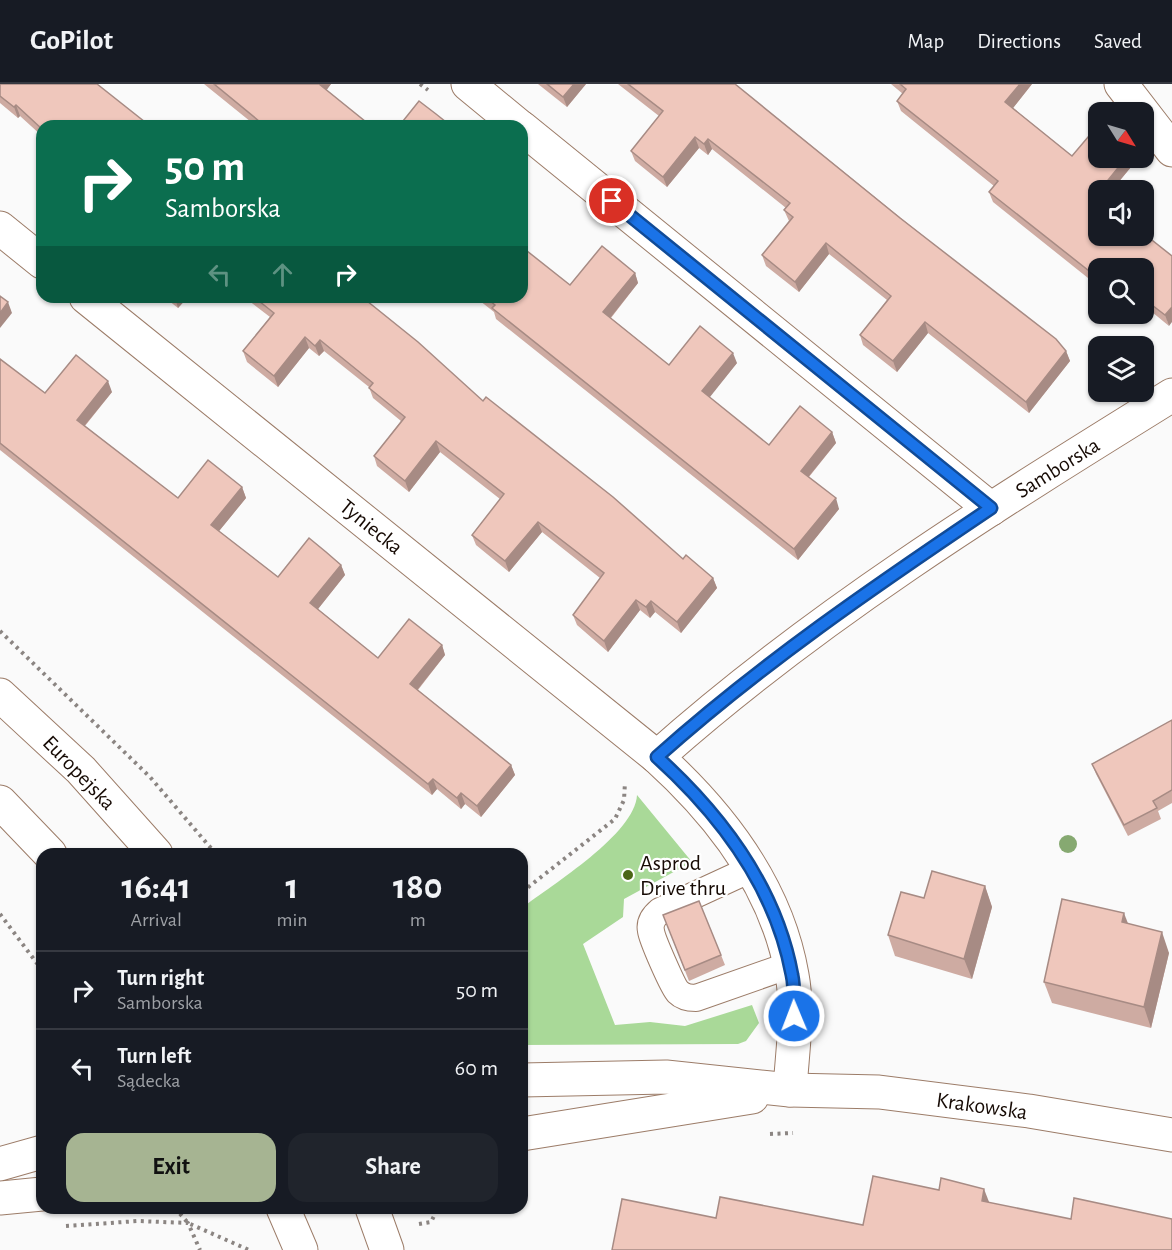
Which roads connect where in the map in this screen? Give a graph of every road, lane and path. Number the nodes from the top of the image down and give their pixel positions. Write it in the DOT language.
graph roads {
  1 [pos="468,84"];
  2 [pos="1120,84"];
  3 [pos="512,120"];
  4 [pos="528,133"];
  5 [pos="1172,150"];
  6 [pos="0,228"];
  7 [pos="36,257"];
  8 [pos="93,303"];
  9 [pos="1172,395"];
  10 [pos="991,508"];
  11 [pos="0,695"];
  12 [pos="657,757"];
  13 [pos="624,771"];
  14 [pos="0,802"];
  15 [pos="44,848"];
  16 [pos="151,848"];
  17 [pos="751,869"];
  18 [pos="528,887"];
  19 [pos="0,914"];
  20 [pos="36,962"];
  21 [pos="790,965"];
  22 [pos="528,1080"];
  23 [pos="790,1090"];
  24 [pos="528,1133"];
  25 [pos="1172,1135"];
  26 [pos="36,1154"];
  27 [pos="0,1164"];
  28 [pos="36,1195"];
  29 [pos="0,1198"];
  30 [pos="180,1214"];
  31 [pos="286,1214"];
  32 [pos="374,1214"];
  33 [pos="188,1223"];
  34 [pos="60,1226"];
  35 [pos="201,1250"];
  36 [pos="249,1250"];
  37 [pos="301,1250"];
  38 [pos="387,1250"];
  1 -- 3 [label="street"];
  2 -- 5 [label="street"];
  4 -- 10 [label="street"];
  6 -- 7 [label="street"];
  8 -- 12 [label="street, Tyniecka"];
  9 -- 10 [label="street, Samborska"];
  10 -- 12 [label="street, Samborska"];
  11 -- 16 [label="street, Europejska"];
  12 -- 17 [label="street"];
  13 -- 18 [label="path"];
  14 -- 15 [label="street"];
  17 -- 21 [label="street"];
  17 -- 21 [label="lane"];
  19 -- 20 [label="path"];
  21 -- 23 [label="street"];
  22 -- 23 [label="street, Krakowska"];
  23 -- 24 [label="street, Krakowska"];
  23 -- 25 [label="street, Krakowska"];
  26 -- 27 [label="street"];
  28 -- 29 [label="street"];
  30 -- 33 [label="path"];
  31 -- 37 [label="street"];
  32 -- 38 [label="street"];
  33 -- 34 [label="path"];
  33 -- 35 [label="path"];
  33 -- 36 [label="path"];
}
